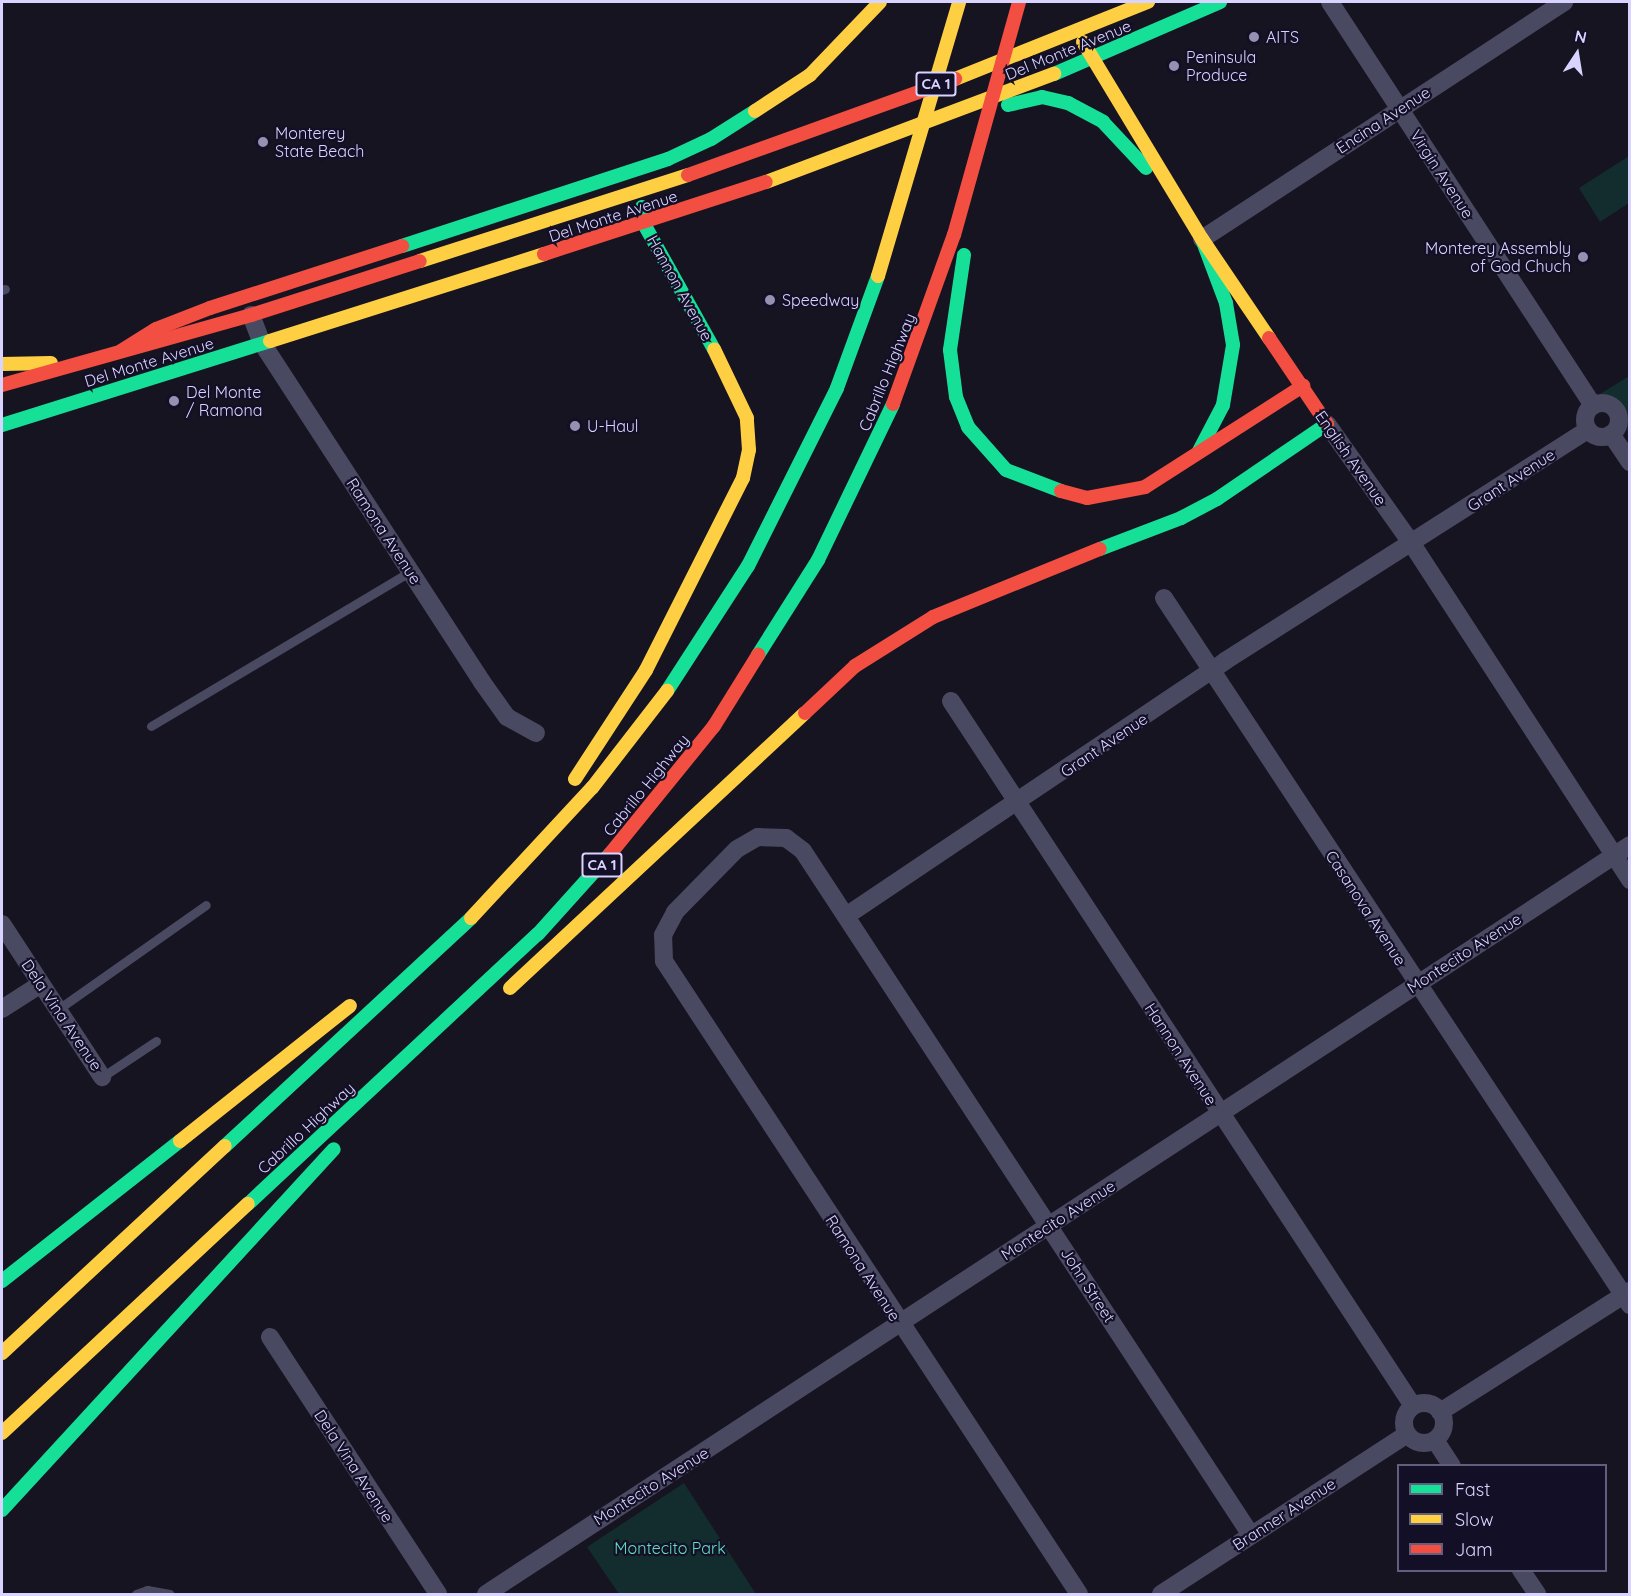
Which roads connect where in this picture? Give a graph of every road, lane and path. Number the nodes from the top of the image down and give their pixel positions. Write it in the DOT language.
graph roads {
  1 [pos="880,2"];
  2 [pos="959,2"];
  3 [pos="1019,2"];
  4 [pos="1148,2"];
  5 [pos="1220,2"];
  6 [pos="1330,2"];
  7 [pos="1563,2"];
  8 [pos="1078,33"];
  9 [pos="1090,57"];
  10 [pos="1399,108"];
  11 [pos="903,133"];
  12 [pos="981,140"];
  13 [pos="1166,180"];
  14 [pos="640,191"];
  15 [pos="644,224"];
  16 [pos="1202,239"];
  17 [pos="251,315"];
  18 [pos="262,343"];
  19 [pos="121,351"];
  20 [pos="76,363"];
  21 [pos="2,364"];
  22 [pos="2,386"];
  23 [pos="1303,386"];
  24 [pos="1593,406"];
  25 [pos="1327,424"];
  26 [pos="2,425"];
  27 [pos="1588,430"];
  28 [pos="1611,434"];
  29 [pos="1198,454"];
  30 [pos="1629,462"];
  31 [pos="1412,544"];
  32 [pos="411,571"];
  33 [pos="1164,598"];
  34 [pos="1211,672"];
  35 [pos="951,700"];
  36 [pos="151,726"];
  37 [pos="536,733"];
  38 [pos="1016,804"];
  39 [pos="1629,845"];
  40 [pos="1613,855"];
  41 [pos="513,876"];
  42 [pos="1629,880"];
  43 [pos="485,904"];
  44 [pos="206,905"];
  45 [pos="846,916"];
  46 [pos="2,924"];
  47 [pos="40,984"];
  48 [pos="1416,984"];
  49 [pos="502,994"];
  50 [pos="2,1009"];
  51 [pos="57,1010"];
  52 [pos="477,1013"];
  53 [pos="156,1041"];
  54 [pos="423,1042"];
  55 [pos="394,1069"];
  56 [pos="102,1077"];
  57 [pos="1220,1113"];
  58 [pos="1049,1226"];
  59 [pos="2,1281"];
  60 [pos="1627,1297"];
  61 [pos="900,1324"];
  62 [pos="270,1337"];
  63 [pos="2,1353"];
  64 [pos="1413,1406"];
  65 [pos="1440,1412"];
  66 [pos="2,1432"];
  67 [pos="1407,1434"];
  68 [pos="1435,1440"];
  69 [pos="1451,1464"];
  70 [pos="2,1510"];
  71 [pos="1251,1535"];
  72 [pos="1522,1572"];
  73 [pos="136,1594"];
  74 [pos="170,1594"];
  75 [pos="438,1594"];
  76 [pos="486,1594"];
  77 [pos="1079,1594"];
  78 [pos="1161,1594"];
  79 [pos="1537,1594"];
  1 -- 19 [label="main road"];
  2 -- 41 [label="main road, CA 1"];
  3 -- 12 [label="main road, Cabrillo Highway / CA 1"];
  4 -- 8 [label="main road, Del Monte Avenue"];
  5 -- 9 [label="main road, Del Monte Avenue"];
  6 -- 10 [label="street, Virgin Avenue"];
  7 -- 10 [label="street, Encina Avenue"];
  8 -- 9 [label="main road, English Avenue"];
  8 -- 14 [label="main road, Del Monte Avenue"];
  9 -- 11 [label="main road, Del Monte Avenue"];
  9 -- 13 [label="main road, English Avenue"];
  10 -- 16 [label="street, Encina Avenue"];
  10 -- 24 [label="street, Virgin Avenue"];
  11 -- 13 [label="main road"];
  11 -- 15 [label="main road, Del Monte Avenue"];
  12 -- 29 [label="main road"];
  12 -- 54 [label="main road, Cabrillo Highway / CA 1"];
  13 -- 16 [label="main road, English Avenue"];
  14 -- 15 [label="main road, Hannon Avenue"];
  14 -- 17 [label="main road, Del Monte Avenue"];
  15 -- 18 [label="main road, Del Monte Avenue"];
  15 -- 41 [label="main road, Hannon Avenue"];
  16 -- 23 [label="main road, English Avenue"];
  16 -- 29 [label="main road"];
  17 -- 18 [label="street, Ramona Avenue"];
  17 -- 19 [label="main road, Del Monte Avenue"];
  18 -- 26 [label="main road, Del Monte Avenue"];
  18 -- 32 [label="street, Ramona Avenue"];
  19 -- 20 [label="main road, Del Monte Avenue"];
  20 -- 21 [label="main road"];
  20 -- 22 [label="main road, Del Monte Avenue"];
  23 -- 25 [label="main road, English Avenue"];
  23 -- 29 [label="main road"];
  24 -- 27 [label="street"];
  24 -- 28 [label="street"];
  25 -- 31 [label="street, English Avenue"];
  25 -- 49 [label="main road"];
  27 -- 28 [label="street"];
  27 -- 31 [label="street, Grant Avenue"];
  28 -- 30 [label="street"];
  31 -- 34 [label="street, Grant Avenue"];
  31 -- 40 [label="street, English Avenue"];
  32 -- 36 [label="lane"];
  32 -- 37 [label="street, Ramona Avenue"];
  33 -- 34 [label="street, Casanova Avenue"];
  34 -- 38 [label="street, Grant Avenue"];
  34 -- 48 [label="street, Casanova Avenue"];
  35 -- 38 [label="street, Hannon Avenue"];
  38 -- 45 [label="street, Grant Avenue"];
  38 -- 57 [label="street, Hannon Avenue"];
  39 -- 40 [label="street, Montecito Avenue"];
  40 -- 42 [label="street, English Avenue"];
  40 -- 48 [label="street, Montecito Avenue"];
  41 -- 43 [label="main road, CA 1"];
  43 -- 59 [label="main road"];
  43 -- 63 [label="main road, CA 1"];
  44 -- 51 [label="lane"];
  45 -- 58 [label="street, John Street"];
  45 -- 61 [label="street, Ramona Avenue"];
  46 -- 47 [label="street, Dela Vina Avenue"];
  47 -- 50 [label="street"];
  47 -- 51 [label="street, Dela Vina Avenue"];
  48 -- 57 [label="street, Montecito Avenue"];
  48 -- 60 [label="street, Casanova Avenue"];
  51 -- 56 [label="street, Dela Vina Avenue"];
  52 -- 54 [label="main road"];
  53 -- 56 [label="lane"];
  54 -- 55 [label="main road, Cabrillo Highway / CA 1"];
  55 -- 66 [label="main road, Cabrillo Highway / CA 1"];
  55 -- 70 [label="main road"];
  57 -- 58 [label="street, Montecito Avenue"];
  57 -- 64 [label="street, Hannon Avenue"];
  58 -- 61 [label="street, Montecito Avenue"];
  58 -- 71 [label="street, John Street"];
  60 -- 65 [label="street"];
  61 -- 76 [label="street, Montecito Avenue"];
  61 -- 77 [label="street, Ramona Avenue"];
  62 -- 75 [label="street, Dela Vina Avenue"];
  64 -- 65 [label="street"];
  64 -- 67 [label="street"];
  65 -- 68 [label="street"];
  67 -- 68 [label="street"];
  67 -- 71 [label="street, Branner Avenue"];
  68 -- 69 [label="street"];
  71 -- 78 [label="street, Branner Avenue"];
  72 -- 79 [label="street"];
  73 -- 74 [label="lane"];
}
